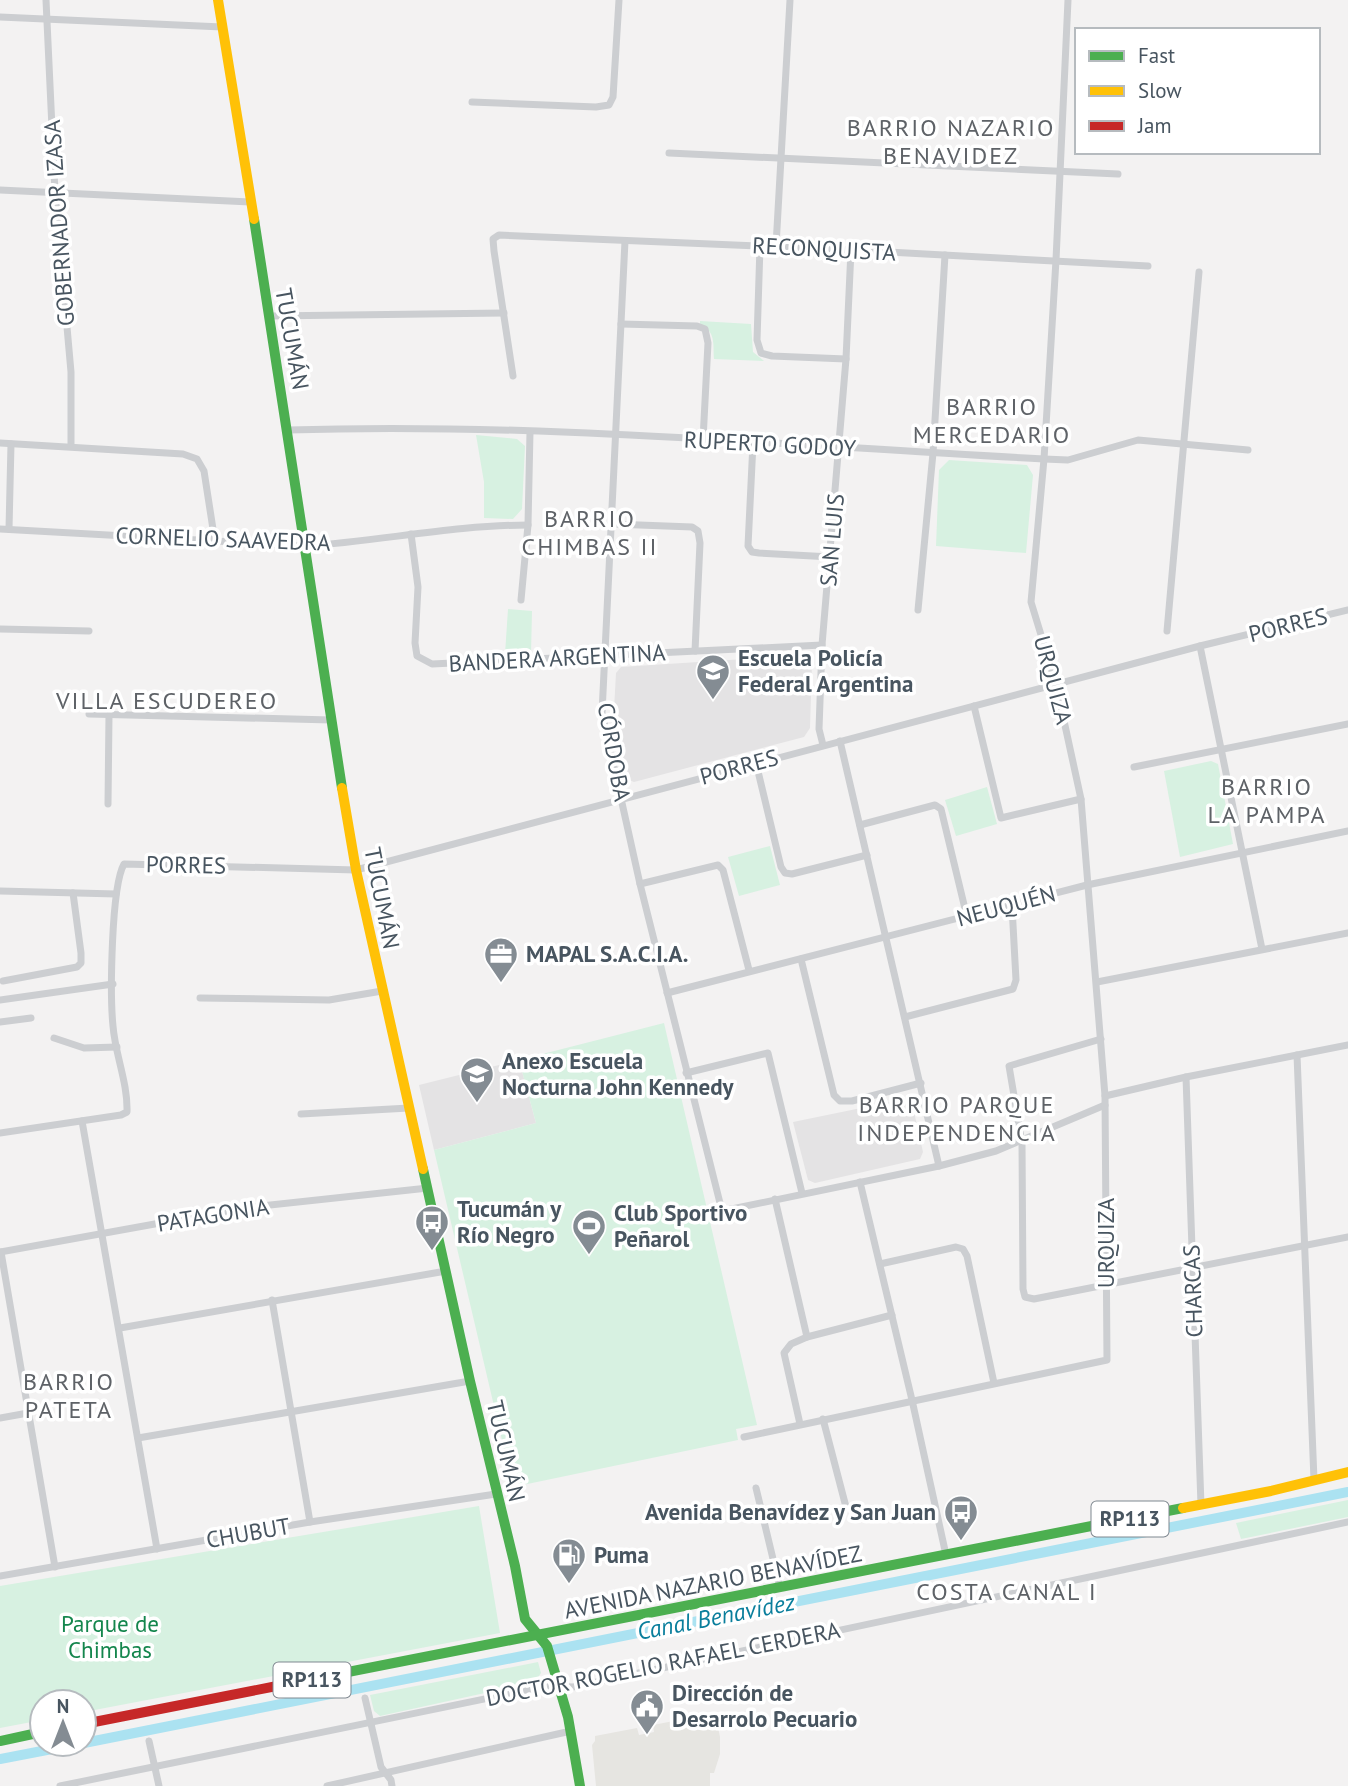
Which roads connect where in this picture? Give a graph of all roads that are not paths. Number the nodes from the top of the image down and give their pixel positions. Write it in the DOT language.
graph roads {
  1 [pos="46,0"];
  2 [pos="218,0"];
  3 [pos="620,0"];
  4 [pos="790,0"];
  5 [pos="1068,0"];
  6 [pos="0,17"];
  7 [pos="47,19"];
  8 [pos="222,27"];
  9 [pos="472,103"];
  10 [pos="669,153"];
  11 [pos="781,160"];
  12 [pos="1059,171"];
  13 [pos="1118,174"];
  14 [pos="0,190"];
  15 [pos="55,192"];
  16 [pos="250,202"];
  17 [pos="625,241"];
  18 [pos="760,246"];
  19 [pos="776,246"];
  20 [pos="852,250"];
  21 [pos="945,256"];
  22 [pos="1056,260"];
  23 [pos="1148,266"];
  24 [pos="1199,272"];
  25 [pos="504,313"];
  26 [pos="269,316"];
  27 [pos="621,324"];
  28 [pos="846,359"];
  29 [pos="513,376"];
  30 [pos="288,430"];
  31 [pos="530,432"];
  32 [pos="615,435"];
  33 [pos="703,440"];
  34 [pos="0,443"];
  35 [pos="753,443"];
  36 [pos="11,444"];
  37 [pos="1184,444"];
  38 [pos="71,446"];
  39 [pos="839,448"];
  40 [pos="1248,450"];
  41 [pos="933,453"];
  42 [pos="1044,459"];
  43 [pos="528,524"];
  44 [pos="613,524"];
  45 [pos="4,529"];
  46 [pos="411,534"];
  47 [pos="215,542"];
  48 [pos="306,546"];
  49 [pos="831,557"];
  50 [pos="522,600"];
  51 [pos="918,610"];
  52 [pos="1348,610"];
  53 [pos="0,629"];
  54 [pos="89,631"];
  55 [pos="1167,631"];
  56 [pos="822,645"];
  57 [pos="1200,646"];
  58 [pos="695,651"];
  59 [pos="606,655"];
  60 [pos="1056,684"];
  61 [pos="974,706"];
  62 [pos="89,713"];
  63 [pos="109,715"];
  64 [pos="331,720"];
  65 [pos="1348,724"];
  66 [pos="840,741"];
  67 [pos="823,745"];
  68 [pos="1222,749"];
  69 [pos="756,763"];
  70 [pos="1134,767"];
  71 [pos="621,798"];
  72 [pos="1081,799"];
  73 [pos="108,804"];
  74 [pos="860,825"];
  75 [pos="1348,831"];
  76 [pos="1242,852"];
  77 [pos="867,855"];
  78 [pos="356,870"];
  79 [pos="640,884"];
  80 [pos="1087,885"];
  81 [pos="0,891"];
  82 [pos="73,893"];
  83 [pos="117,894"];
  84 [pos="1012,906"];
  85 [pos="967,917"];
  86 [pos="1348,933"];
  87 [pos="887,937"];
  88 [pos="1262,948"];
  89 [pos="801,959"];
  90 [pos="749,970"];
  91 [pos="3,981"];
  92 [pos="1097,982"];
  93 [pos="113,984"];
  94 [pos="382,991"];
  95 [pos="667,993"];
  96 [pos="200,998"];
  97 [pos="0,1000"];
  98 [pos="905,1017"];
  99 [pos="31,1018"];
  100 [pos="0,1022"];
  101 [pos="54,1038"];
  102 [pos="1101,1039"];
  103 [pos="1348,1045"];
  104 [pos="117,1047"];
  105 [pos="1297,1055"];
  106 [pos="686,1073"];
  107 [pos="1186,1077"];
  108 [pos="921,1083"];
  109 [pos="1105,1101"];
  110 [pos="409,1108"];
  111 [pos="301,1114"];
  112 [pos="82,1121"];
  113 [pos="0,1133"];
  114 [pos="1022,1139"];
  115 [pos="939,1166"];
  116 [pos="860,1182"];
  117 [pos="428,1188"];
  118 [pos="802,1193"];
  119 [pos="775,1199"];
  120 [pos="103,1233"];
  121 [pos="1348,1237"];
  122 [pos="1303,1246"];
  123 [pos="1,1252"];
  124 [pos="880,1264"];
  125 [pos="1192,1268"];
  126 [pos="446,1271"];
  127 [pos="1106,1285"];
  128 [pos="272,1300"];
  129 [pos="892,1315"];
  130 [pos="120,1328"];
  131 [pos="807,1337"];
  132 [pos="470,1381"];
  133 [pos="994,1383"];
  134 [pos="912,1400"];
  135 [pos="290,1412"];
  136 [pos="28,1413"];
  137 [pos="0,1418"];
  138 [pos="823,1419"];
  139 [pos="800,1424"];
  140 [pos="744,1437"];
  141 [pos="138,1438"];
  142 [pos="1348,1472"];
  143 [pos="1314,1480"];
  144 [pos="756,1488"];
  145 [pos="496,1494"];
  146 [pos="1200,1505"];
  147 [pos="846,1507"];
  148 [pos="310,1522"];
  149 [pos="1348,1522"];
  150 [pos="157,1549"];
  151 [pos="946,1555"];
  152 [pos="55,1567"];
  153 [pos="0,1576"];
  154 [pos="780,1588"];
  155 [pos="539,1636"];
  156 [pos="559,1686"];
  157 [pos="365,1698"];
  158 [pos="98,1721"];
  159 [pos="371,1722"];
  160 [pos="571,1731"];
  161 [pos="28,1735"];
  162 [pos="0,1741"];
  163 [pos="149,1741"];
  164 [pos="155,1766"];
  165 [pos="385,1773"];
  166 [pos="60,1786"];
  167 [pos="159,1786"];
  168 [pos="327,1786"];
  169 [pos="392,1786"];
  170 [pos="580,1786"];
  1 -- 7 [label="street, GOBERNADOR IZASA"];
  2 -- 8 [label="main road, TUCUMÁN"];
  3 -- 9 [label="street"];
  4 -- 11 [label="street"];
  5 -- 12 [label="street, URQUIZA"];
  6 -- 7 [label="street"];
  7 -- 8 [label="street"];
  7 -- 15 [label="street, GOBERNADOR IZASA"];
  8 -- 16 [label="main road, TUCUMÁN"];
  10 -- 11 [label="street"];
  11 -- 12 [label="street"];
  11 -- 19 [label="street"];
  12 -- 13 [label="street"];
  12 -- 22 [label="street, URQUIZA"];
  14 -- 15 [label="street"];
  15 -- 16 [label="street"];
  15 -- 38 [label="street, GOBERNADOR IZASA"];
  16 -- 26 [label="main road, TUCUMÁN"];
  17 -- 18 [label="street, RECONQUISTA"];
  17 -- 25 [label="street, RECONQUISTA"];
  17 -- 27 [label="street, CÓRDOBA"];
  18 -- 19 [label="street, RECONQUISTA"];
  18 -- 28 [label="street"];
  19 -- 20 [label="street, RECONQUISTA"];
  20 -- 21 [label="street, RECONQUISTA"];
  20 -- 28 [label="street, SAN LUIS"];
  21 -- 22 [label="street, RECONQUISTA"];
  21 -- 41 [label="street"];
  22 -- 23 [label="street, RECONQUISTA"];
  22 -- 42 [label="street, URQUIZA"];
  24 -- 37 [label="street"];
  25 -- 26 [label="street"];
  25 -- 29 [label="street"];
  26 -- 30 [label="main road, TUCUMÁN"];
  27 -- 32 [label="street, CÓRDOBA"];
  27 -- 33 [label="street"];
  28 -- 39 [label="street, SAN LUIS"];
  30 -- 31 [label="street, RUPERTO GODOY"];
  30 -- 48 [label="main road, TUCUMÁN"];
  31 -- 32 [label="street, RUPERTO GODOY"];
  31 -- 43 [label="street"];
  32 -- 33 [label="street, RUPERTO GODOY"];
  32 -- 44 [label="street, CÓRDOBA"];
  33 -- 35 [label="street, RUPERTO GODOY"];
  34 -- 36 [label="street"];
  35 -- 39 [label="street, RUPERTO GODOY"];
  35 -- 49 [label="street"];
  36 -- 38 [label="street"];
  36 -- 45 [label="street"];
  37 -- 40 [label="street, RUPERTO GODOY"];
  37 -- 42 [label="street, RUPERTO GODOY"];
  37 -- 55 [label="street"];
  38 -- 47 [label="street"];
  39 -- 41 [label="street, RUPERTO GODOY"];
  39 -- 49 [label="street, SAN LUIS"];
  41 -- 42 [label="street, RUPERTO GODOY"];
  41 -- 51 [label="street"];
  42 -- 60 [label="street, URQUIZA"];
  43 -- 46 [label="street, CORNELIO SAAVEDRA"];
  43 -- 50 [label="street"];
  44 -- 58 [label="street"];
  44 -- 59 [label="street, CÓRDOBA"];
  45 -- 47 [label="street, CORNELIO SAAVEDRA"];
  46 -- 48 [label="street, CORNELIO SAAVEDRA"];
  46 -- 59 [label="street, BANDERA ARGENTINA"];
  47 -- 48 [label="street, CORNELIO SAAVEDRA"];
  48 -- 64 [label="main road, TUCUMÁN"];
  49 -- 56 [label="street, SAN LUIS"];
  52 -- 57 [label="street, PORRES"];
  53 -- 54 [label="street"];
  56 -- 58 [label="street, BANDERA ARGENTINA"];
  56 -- 67 [label="street, SAN LUIS"];
  57 -- 60 [label="street, PORRES"];
  57 -- 68 [label="street"];
  58 -- 59 [label="street, BANDERA ARGENTINA"];
  59 -- 71 [label="street, CÓRDOBA"];
  60 -- 61 [label="street, PORRES"];
  60 -- 72 [label="street, URQUIZA"];
  61 -- 66 [label="street, PORRES"];
  61 -- 72 [label="street"];
  62 -- 63 [label="street"];
  63 -- 64 [label="street"];
  63 -- 73 [label="street"];
  64 -- 78 [label="main road, TUCUMÁN"];
  65 -- 68 [label="street"];
  66 -- 67 [label="street, PORRES"];
  66 -- 74 [label="street"];
  67 -- 69 [label="street, PORRES"];
  68 -- 70 [label="street"];
  68 -- 76 [label="street"];
  69 -- 71 [label="street, PORRES"];
  69 -- 77 [label="street"];
  71 -- 78 [label="street, PORRES"];
  71 -- 79 [label="street, CÓRDOBA"];
  72 -- 80 [label="street, URQUIZA"];
  74 -- 77 [label="street"];
  74 -- 85 [label="street"];
  75 -- 76 [label="street, NEUQUÉN"];
  76 -- 80 [label="street, NEUQUÉN"];
  76 -- 88 [label="street"];
  77 -- 87 [label="street"];
  78 -- 83 [label="street, PORRES"];
  78 -- 94 [label="main road, TUCUMÁN"];
  79 -- 90 [label="street"];
  79 -- 95 [label="street, CÓRDOBA"];
  80 -- 84 [label="street, NEUQUÉN"];
  80 -- 92 [label="street, URQUIZA"];
  81 -- 82 [label="street, PORRES"];
  82 -- 83 [label="street, PORRES"];
  82 -- 91 [label="street"];
  83 -- 93 [label="street"];
  84 -- 85 [label="street, NEUQUÉN"];
  84 -- 98 [label="street"];
  85 -- 87 [label="street, NEUQUÉN"];
  86 -- 88 [label="street"];
  87 -- 89 [label="street, NEUQUÉN"];
  87 -- 98 [label="street"];
  88 -- 92 [label="street"];
  89 -- 90 [label="street, NEUQUÉN"];
  89 -- 108 [label="street"];
  90 -- 95 [label="street, NEUQUÉN"];
  92 -- 102 [label="street, URQUIZA"];
  93 -- 97 [label="street"];
  93 -- 104 [label="street"];
  94 -- 96 [label="street"];
  94 -- 110 [label="main road, TUCUMÁN"];
  95 -- 106 [label="street, CÓRDOBA"];
  98 -- 108 [label="street"];
  99 -- 100 [label="street"];
  101 -- 104 [label="street"];
  102 -- 109 [label="street, URQUIZA"];
  102 -- 114 [label="street"];
  103 -- 105 [label="street"];
  104 -- 112 [label="street"];
  105 -- 107 [label="street"];
  105 -- 122 [label="street"];
  106 -- 118 [label="street"];
  106 -- 119 [label="street, CÓRDOBA"];
  107 -- 109 [label="street"];
  107 -- 125 [label="street, CHARCAS"];
  108 -- 115 [label="street"];
  109 -- 114 [label="street"];
  109 -- 127 [label="street, URQUIZA"];
  110 -- 111 [label="street"];
  110 -- 117 [label="main road, TUCUMÁN"];
  112 -- 113 [label="street"];
  112 -- 120 [label="street"];
  114 -- 115 [label="street"];
  114 -- 127 [label="street"];
  115 -- 116 [label="street"];
  116 -- 118 [label="street"];
  116 -- 124 [label="street"];
  117 -- 120 [label="street, PATAGONIA"];
  117 -- 126 [label="main road, TUCUMÁN"];
  118 -- 119 [label="street"];
  119 -- 131 [label="street"];
  120 -- 123 [label="street, PATAGONIA"];
  120 -- 130 [label="street"];
  121 -- 122 [label="street"];
  122 -- 125 [label="street"];
  122 -- 143 [label="street"];
  123 -- 136 [label="street"];
  124 -- 129 [label="street"];
  124 -- 133 [label="street"];
  125 -- 127 [label="street"];
  125 -- 146 [label="street, CHARCAS"];
  126 -- 128 [label="street"];
  126 -- 132 [label="main road, TUCUMÁN"];
  127 -- 133 [label="street, URQUIZA"];
  128 -- 130 [label="street"];
  128 -- 135 [label="street"];
  129 -- 131 [label="street"];
  129 -- 134 [label="street"];
  130 -- 141 [label="street"];
  131 -- 139 [label="street"];
  132 -- 135 [label="street"];
  132 -- 145 [label="main road, TUCUMÁN"];
  133 -- 134 [label="street"];
  134 -- 138 [label="street"];
  134 -- 151 [label="street"];
  135 -- 141 [label="street"];
  135 -- 148 [label="street"];
  136 -- 137 [label="street"];
  136 -- 152 [label="street"];
  138 -- 139 [label="street"];
  138 -- 147 [label="street"];
  139 -- 140 [label="street"];
  141 -- 150 [label="street"];
  142 -- 143 [label="main road, AVENIDA NAZARIO BENAVÍDEZ / RP113"];
  143 -- 146 [label="main road, AVENIDA NAZARIO BENAVÍDEZ / RP113"];
  144 -- 154 [label="street"];
  145 -- 148 [label="street, CHUBUT"];
  145 -- 155 [label="main road, TUCUMÁN"];
  146 -- 151 [label="main road, AVENIDA NAZARIO BENAVÍDEZ / RP113"];
  148 -- 150 [label="street, CHUBUT"];
  149 -- 156 [label="street, DOCTOR ROGELIO RAFAEL CERDERA"];
  150 -- 152 [label="street, CHUBUT"];
  151 -- 154 [label="main road, AVENIDA NAZARIO BENAVÍDEZ / RP113"];
  152 -- 153 [label="street, CHUBUT"];
  154 -- 155 [label="main road, AVENIDA NAZARIO BENAVÍDEZ / RP113"];
  155 -- 156 [label="main road, TUCUMÁN"];
  155 -- 158 [label="main road, AVENIDA NAZARIO BENAVÍDEZ / RP113"];
  156 -- 159 [label="street, DOCTOR ROGELIO RAFAEL CERDERA"];
  156 -- 160 [label="main road, TUCUMÁN"];
  157 -- 159 [label="street"];
  159 -- 164 [label="street, DOCTOR ROGELIO RAFAEL CERDERA"];
  159 -- 165 [label="street"];
  160 -- 165 [label="street"];
  160 -- 170 [label="main road, TUCUMÁN"];
  161 -- 162 [label="main road"];
  163 -- 164 [label="street"];
  164 -- 166 [label="street, DOCTOR ROGELIO RAFAEL CERDERA"];
  164 -- 167 [label="street"];
  165 -- 168 [label="street"];
  165 -- 169 [label="street"];
}
